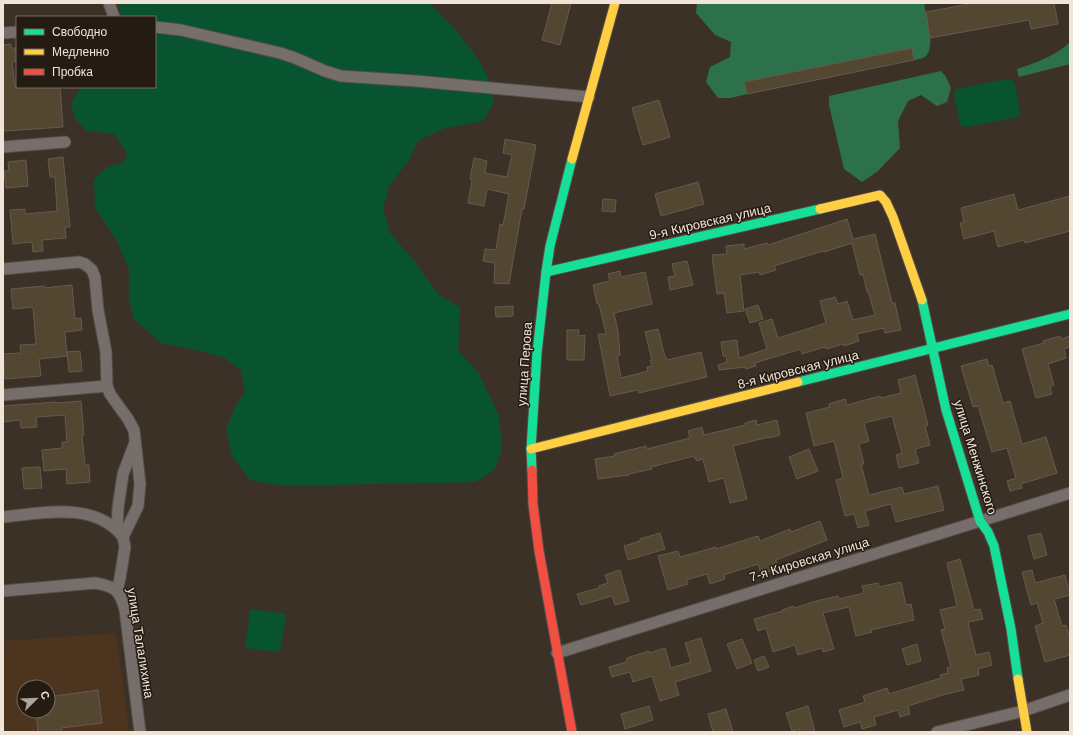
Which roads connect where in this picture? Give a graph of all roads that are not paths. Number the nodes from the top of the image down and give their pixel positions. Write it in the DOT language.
graph roads {
  1 [pos="109,3"];
  2 [pos="615,3"];
  3 [pos="114,16"];
  4 [pos="156,27"];
  5 [pos="16,32"];
  6 [pos="3,33"];
  7 [pos="589,97"];
  8 [pos="65,142"];
  9 [pos="3,147"];
  10 [pos="880,195"];
  11 [pos="3,269"];
  12 [pos="546,272"];
  13 [pos="1070,314"];
  14 [pos="934,348"];
  15 [pos="107,386"];
  16 [pos="3,395"];
  17 [pos="135,443"];
  18 [pos="531,449"];
  19 [pos="1070,493"];
  20 [pos="3,517"];
  21 [pos="980,521"];
  22 [pos="120,533"];
  23 [pos="3,591"];
  24 [pos="117,591"];
  25 [pos="557,653"];
  26 [pos="1070,695"];
  27 [pos="1023,711"];
  28 [pos="140,732"];
  29 [pos="572,732"];
  30 [pos="936,732"];
  31 [pos="1027,732"];
  1 -- 3 [label="street"];
  2 -- 7 [label="street, улица Перова"];
  4 -- 7 [label="street"];
  5 -- 6 [label="street"];
  7 -- 12 [label="street, улица Перова"];
  8 -- 9 [label="street"];
  10 -- 12 [label="street, 9-я Кировская улица"];
  10 -- 14 [label="street, улица Менжинского"];
  11 -- 15 [label="street, улица Талалихина"];
  12 -- 18 [label="street, улица Перова"];
  13 -- 14 [label="street, 8-я Кировская улица"];
  14 -- 18 [label="street, 8-я Кировская улица"];
  14 -- 21 [label="street, улица Менжинского"];
  15 -- 16 [label="street"];
  15 -- 17 [label="street, улица Талалихина"];
  17 -- 22 [label="street, улица Талалихина"];
  17 -- 22 [label="street, улица Талалихина"];
  18 -- 25 [label="street, улица Перова"];
  19 -- 21 [label="street, 7-я Кировская улица"];
  20 -- 22 [label="street"];
  21 -- 25 [label="street, 7-я Кировская улица"];
  21 -- 27 [label="street, улица Менжинского"];
  22 -- 24 [label="street, улица Талалихина"];
  23 -- 24 [label="street"];
  24 -- 28 [label="street, улица Талалихина"];
  25 -- 29 [label="street, улица Перова"];
  26 -- 27 [label="street"];
  27 -- 30 [label="street"];
  27 -- 31 [label="street, улица Менжинского"];
}
